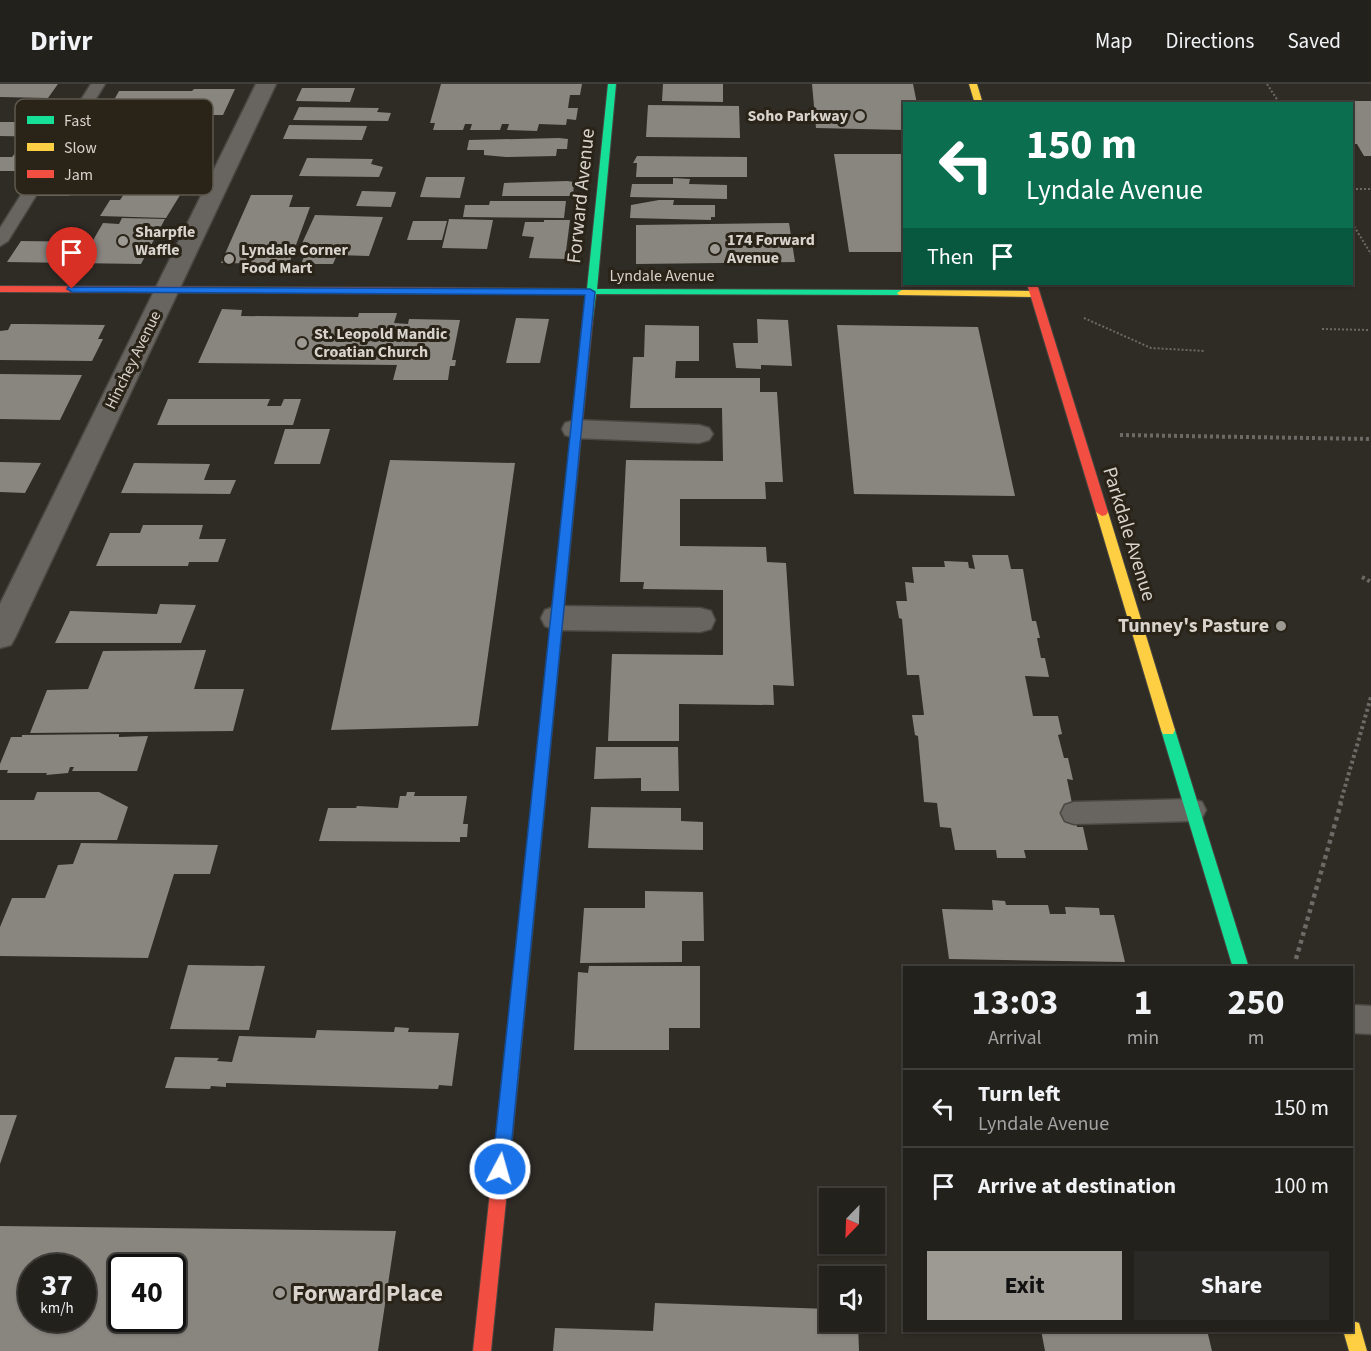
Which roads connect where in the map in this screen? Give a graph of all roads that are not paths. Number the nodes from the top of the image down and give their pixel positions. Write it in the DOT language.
graph roads {
  1 [pos="98,84"];
  2 [pos="266,84"];
  3 [pos="612,84"];
  4 [pos="973,84"];
  5 [pos="89,99"];
  6 [pos="978,102"];
  7 [pos="213,194"];
  8 [pos="29,195"];
  9 [pos="213,195"];
  10 [pos="0,241"];
  11 [pos="0,289"];
  12 [pos="1034,289"];
  13 [pos="167,290"];
  14 [pos="590,292"];
  15 [pos="575,429"];
  16 [pos="699,434"];
  17 [pos="556,618"];
  18 [pos="700,620"];
  19 [pos="0,636"];
  20 [pos="1193,810"];
  21 [pos="1074,813"];
  22 [pos="1240,966"];
  23 [pos="1353,1019"];
  24 [pos="1371,1020"];
  25 [pos="1353,1332"];
  26 [pos="482,1351"];
  27 [pos="1358,1351"];
  1 -- 5 [label="lane"];
  2 -- 7 [label="street, Hinchey Avenue"];
  3 -- 14 [label="street, Forward Avenue"];
  4 -- 6 [label="street"];
  8 -- 10 [label="lane"];
  9 -- 13 [label="street, Hinchey Avenue"];
  11 -- 13 [label="street, Lyndale Avenue"];
  12 -- 14 [label="street, Lyndale Avenue"];
  12 -- 20 [label="street, Parkdale Avenue"];
  13 -- 14 [label="street, Lyndale Avenue"];
  13 -- 19 [label="street, Hinchey Avenue"];
  14 -- 15 [label="street, Forward Avenue"];
  15 -- 16 [label="street"];
  15 -- 17 [label="street, Forward Avenue"];
  17 -- 18 [label="street"];
  17 -- 26 [label="street, Forward Avenue"];
  20 -- 21 [label="lane"];
  20 -- 22 [label="street, Parkdale Avenue"];
  23 -- 24 [label="lane"];
  25 -- 27 [label="street"];
}
